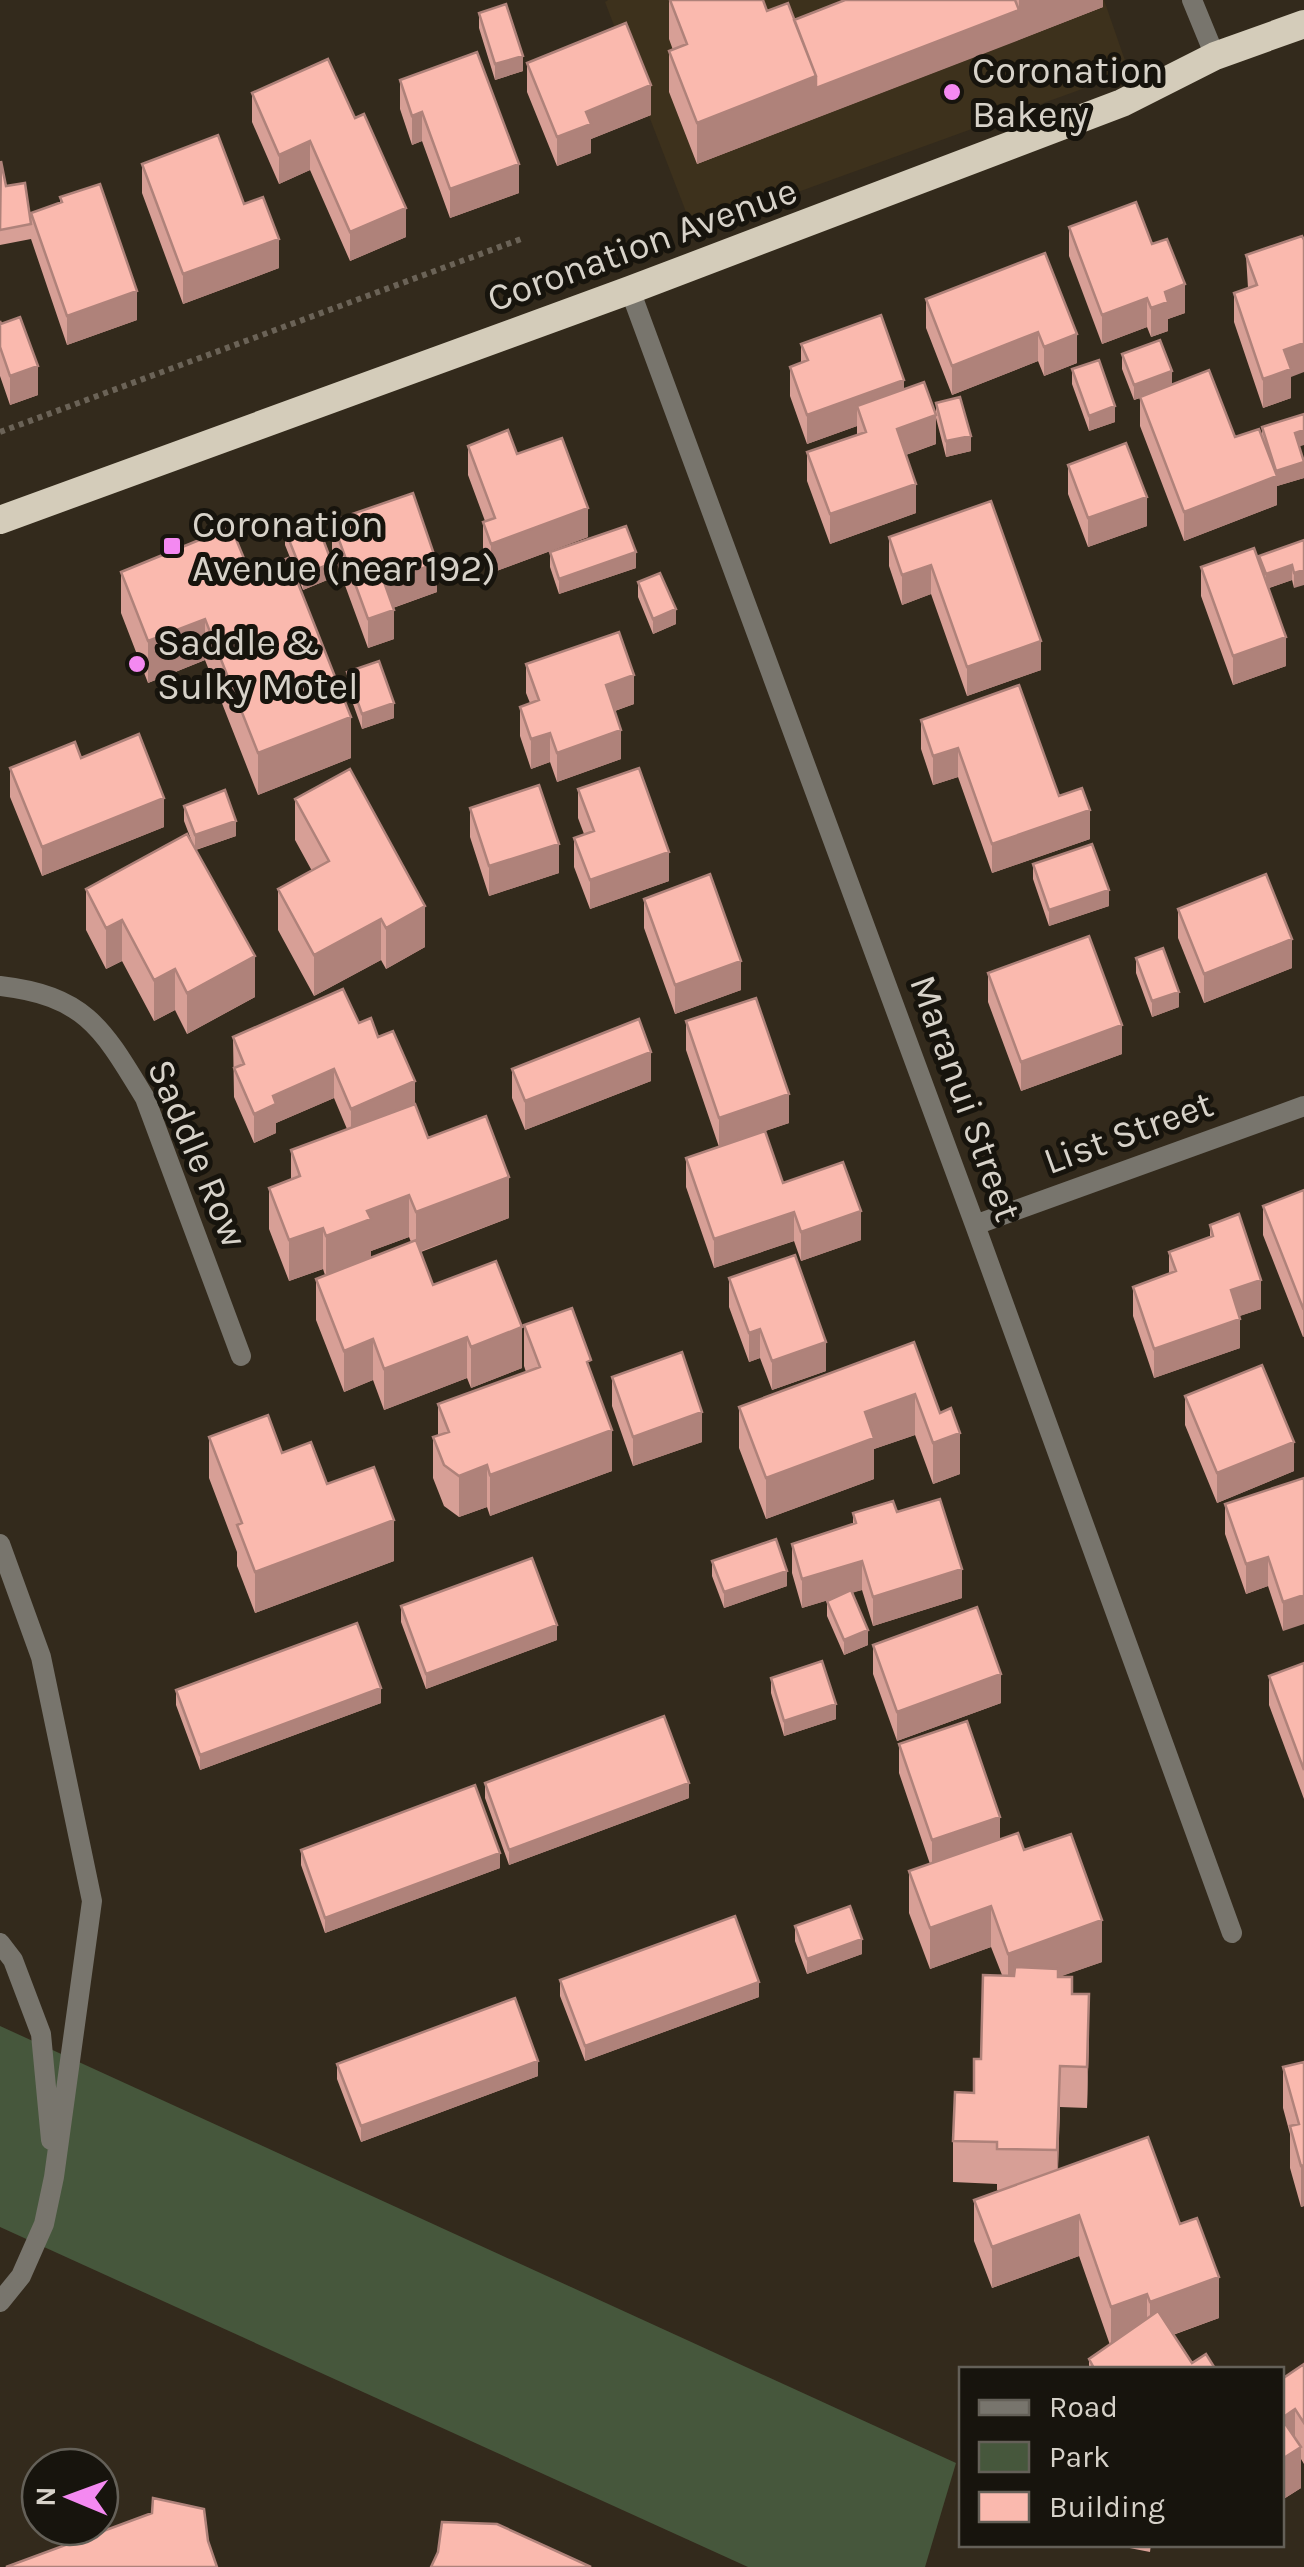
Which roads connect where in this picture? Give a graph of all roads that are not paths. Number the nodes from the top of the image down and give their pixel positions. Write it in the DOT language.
graph roads {
  1 [pos="1192,0"];
  2 [pos="1304,24"];
  3 [pos="1215,56"];
  4 [pos="630,290"];
  5 [pos="0,520"];
  6 [pos="0,986"];
  7 [pos="1304,1106"];
  8 [pos="975,1225"];
  9 [pos="241,1356"];
  10 [pos="0,1544"];
  11 [pos="1232,1933"];
  12 [pos="0,1942"];
  13 [pos="54,2177"];
  14 [pos="0,2302"];
  1 -- 3 [label="street"];
  2 -- 3 [label="highway, Coronation Avenue"];
  3 -- 4 [label="highway, Coronation Avenue"];
  4 -- 5 [label="highway, Coronation Avenue"];
  4 -- 8 [label="street, Maranui Street"];
  6 -- 9 [label="street, Saddle Row"];
  7 -- 8 [label="street, List Street"];
  8 -- 11 [label="street, Maranui Street"];
  10 -- 13 [label="street"];
  12 -- 13 [label="street"];
  13 -- 14 [label="street"];
}
